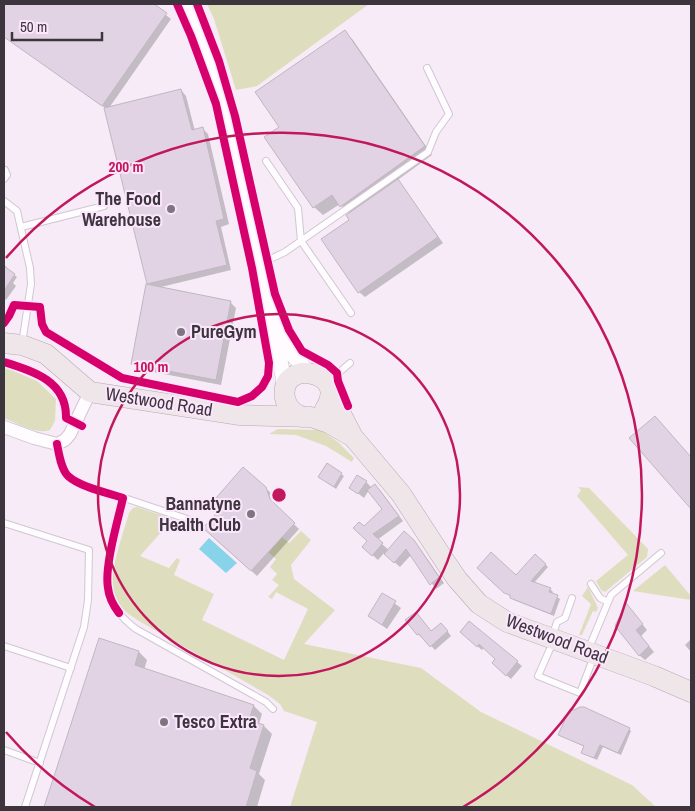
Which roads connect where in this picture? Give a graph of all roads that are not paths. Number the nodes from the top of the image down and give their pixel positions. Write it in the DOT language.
graph roads {
  1 [pos="187,4"];
  2 [pos="427,68"];
  3 [pos="266,161"];
  4 [pos="5,170"];
  5 [pos="4,179"];
  6 [pos="4,201"];
  7 [pos="104,206"];
  8 [pos="21,227"];
  9 [pos="301,241"];
  10 [pos="258,265"];
  11 [pos="351,313"];
  12 [pos="273,322"];
  13 [pos="13,344"];
  14 [pos="350,364"];
  15 [pos="308,372"];
  16 [pos="328,390"];
  17 [pos="90,392"];
  18 [pos="285,392"];
  19 [pos="240,414"];
  20 [pos="307,417"];
  21 [pos="4,427"];
  22 [pos="353,437"];
  23 [pos="56,444"];
  24 [pos="123,498"];
  25 [pos="194,521"];
  26 [pos="4,523"];
  27 [pos="660,554"];
  28 [pos="592,584"];
  29 [pos="572,598"];
  30 [pos="608,602"];
  31 [pos="553,639"];
  32 [pos="4,646"];
  33 [pos="591,653"];
  34 [pos="71,668"];
  35 [pos="691,692"];
  36 [pos="273,708"];
  37 [pos="4,750"];
  38 [pos="40,763"];
  39 [pos="25,807"];
  1 -- 10 [label="street"];
  2 -- 9 [label="lane"];
  3 -- 9 [label="lane"];
  4 -- 5 [label="lane"];
  6 -- 8 [label="lane"];
  7 -- 8 [label="lane"];
  8 -- 13 [label="lane"];
  9 -- 10 [label="lane"];
  9 -- 11 [label="lane"];
  10 -- 12 [label="street"];
  12 -- 15 [label="street"];
  12 -- 18 [label="street"];
  13 -- 17 [label="main road, Westwood Road"];
  14 -- 16 [label="lane"];
  15 -- 16 [label="main road, Westwood Road"];
  15 -- 18 [label="main road"];
  16 -- 20 [label="main road"];
  16 -- 22 [label="main road, Westwood Road"];
  17 -- 19 [label="main road, Westwood Road"];
  17 -- 23 [label="street"];
  18 -- 19 [label="main road"];
  18 -- 20 [label="main road, Westwood Road"];
  19 -- 20 [label="main road, Westwood Road"];
  20 -- 22 [label="main road, Westwood Road"];
  21 -- 23 [label="street"];
  22 -- 31 [label="main road, Westwood Road"];
  23 -- 24 [label="lane"];
  24 -- 25 [label="lane"];
  24 -- 36 [label="lane"];
  26 -- 34 [label="lane"];
  27 -- 30 [label="lane"];
  28 -- 30 [label="lane"];
  29 -- 31 [label="lane"];
  30 -- 33 [label="lane"];
  31 -- 33 [label="main road, Westwood Road"];
  31 -- 33 [label="lane"];
  32 -- 34 [label="lane"];
  33 -- 35 [label="main road, Westwood Road"];
  34 -- 38 [label="lane"];
  37 -- 38 [label="lane"];
  38 -- 39 [label="lane"];
}
